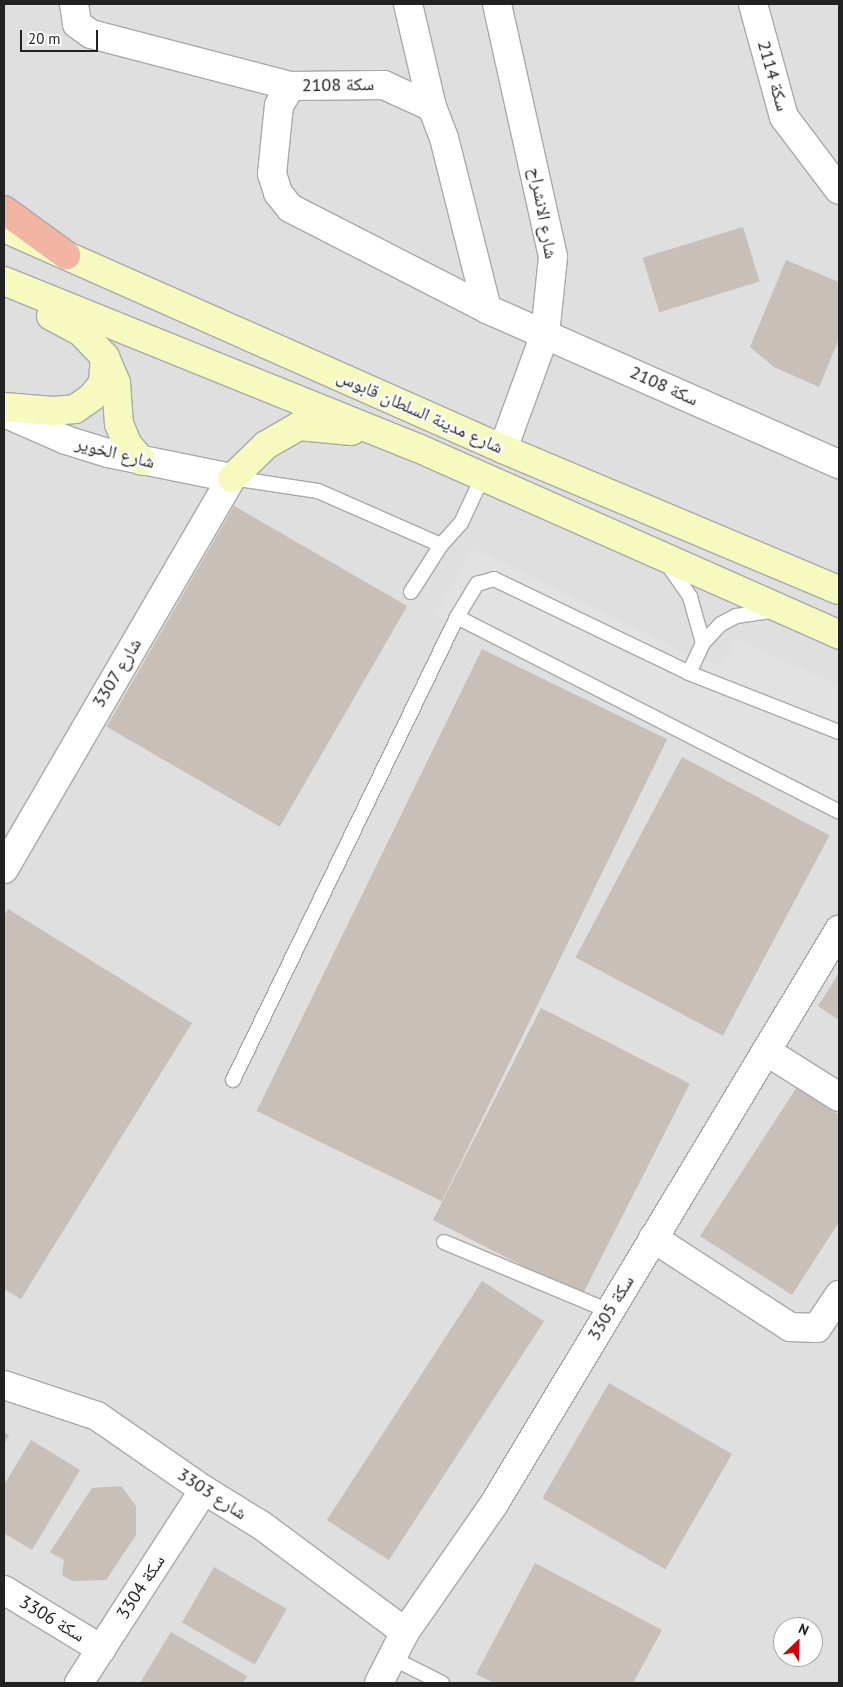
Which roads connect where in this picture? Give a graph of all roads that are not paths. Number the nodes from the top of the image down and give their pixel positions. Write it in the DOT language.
graph roads {
  1 [pos="74,4"];
  2 [pos="408,4"];
  3 [pos="497,4"];
  4 [pos="753,4"];
  5 [pos="291,86"];
  6 [pos="432,108"];
  7 [pos="839,190"];
  8 [pos="4,210"];
  9 [pos="4,228"];
  10 [pos="66,254"];
  11 [pos="4,281"];
  12 [pos="4,290"];
  13 [pos="487,309"];
  14 [pos="545,334"];
  15 [pos="105,358"];
  16 [pos="4,407"];
  17 [pos="4,412"];
  18 [pos="418,448"];
  19 [pos="503,449"];
  20 [pos="142,461"];
  21 [pos="839,464"];
  22 [pos="232,478"];
  23 [pos="482,478"];
  24 [pos="441,545"];
  25 [pos="660,556"];
  26 [pos="839,590"];
  27 [pos="411,592"];
  28 [pos="784,610"];
  29 [pos="457,617"];
  30 [pos="839,635"];
  31 [pos="703,643"];
  32 [pos="689,673"];
  33 [pos="839,732"];
  34 [pos="839,812"];
  35 [pos="4,869"];
  36 [pos="839,930"];
  37 [pos="766,1051"];
  38 [pos="233,1080"];
  39 [pos="839,1097"];
  40 [pos="653,1238"];
  41 [pos="444,1242"];
  42 [pos="839,1294"];
  43 [pos="609,1311"];
  44 [pos="4,1385"];
  45 [pos="204,1490"];
  46 [pos="4,1590"];
  47 [pos="405,1632"];
  48 [pos="101,1649"];
  49 [pos="392,1658"];
  50 [pos="79,1683"];
  51 [pos="379,1683"];
  52 [pos="442,1683"];
  1 -- 5 [label="street"];
  2 -- 6 [label="street"];
  3 -- 14 [label="street, شارع الانشراح"];
  4 -- 7 [label="street, سكة 2114"];
  5 -- 6 [label="street, سكة 2108"];
  5 -- 13 [label="street, سكة 2108"];
  6 -- 13 [label="street"];
  8 -- 10 [label="highway"];
  9 -- 10 [label="main road, شارع مدينة السلطان قابوس"];
  10 -- 19 [label="main road, شارع مدينة السلطان قابوس"];
  11 -- 18 [label="main road, شارع مدينة السلطان قابوس"];
  12 -- 15 [label="main road"];
  13 -- 14 [label="street, سكة 2108"];
  14 -- 19 [label="street, شارع الانشراح"];
  14 -- 21 [label="street, سكة 2108"];
  15 -- 16 [label="main road"];
  15 -- 20 [label="main road"];
  17 -- 20 [label="street, شارع الخوير"];
  18 -- 22 [label="main road"];
  18 -- 23 [label="main road, شارع مدينة السلطان قابوس"];
  19 -- 26 [label="main road, شارع مدينة السلطان قابوس"];
  20 -- 22 [label="street, شارع الخوير"];
  22 -- 24 [label="lane"];
  22 -- 35 [label="street, 3307 شارع"];
  23 -- 24 [label="lane"];
  23 -- 25 [label="main road, شارع مدينة السلطان قابوس"];
  24 -- 27 [label="lane"];
  25 -- 28 [label="main road, شارع مدينة السلطان قابوس"];
  25 -- 31 [label="lane"];
  28 -- 30 [label="main road, شارع مدينة السلطان قابوس"];
  28 -- 31 [label="lane"];
  29 -- 32 [label="lane"];
  29 -- 34 [label="lane"];
  29 -- 38 [label="lane"];
  31 -- 32 [label="lane"];
  32 -- 33 [label="lane"];
  36 -- 37 [label="street, 3305 سكة"];
  37 -- 39 [label="street"];
  37 -- 40 [label="street, 3305 سكة"];
  40 -- 42 [label="street"];
  40 -- 43 [label="street, 3305 سكة"];
  41 -- 43 [label="lane"];
  43 -- 47 [label="street, 3305 سكة"];
  44 -- 45 [label="street, 3303 شارع"];
  45 -- 47 [label="street, 3303 شارع"];
  45 -- 48 [label="street, سكة 3304"];
  46 -- 48 [label="street, سكة 3306"];
  47 -- 49 [label="street, 3305 سكة"];
  48 -- 50 [label="street, سكة 3304"];
  49 -- 51 [label="street, 3305 سكة"];
  49 -- 52 [label="lane"];
}
